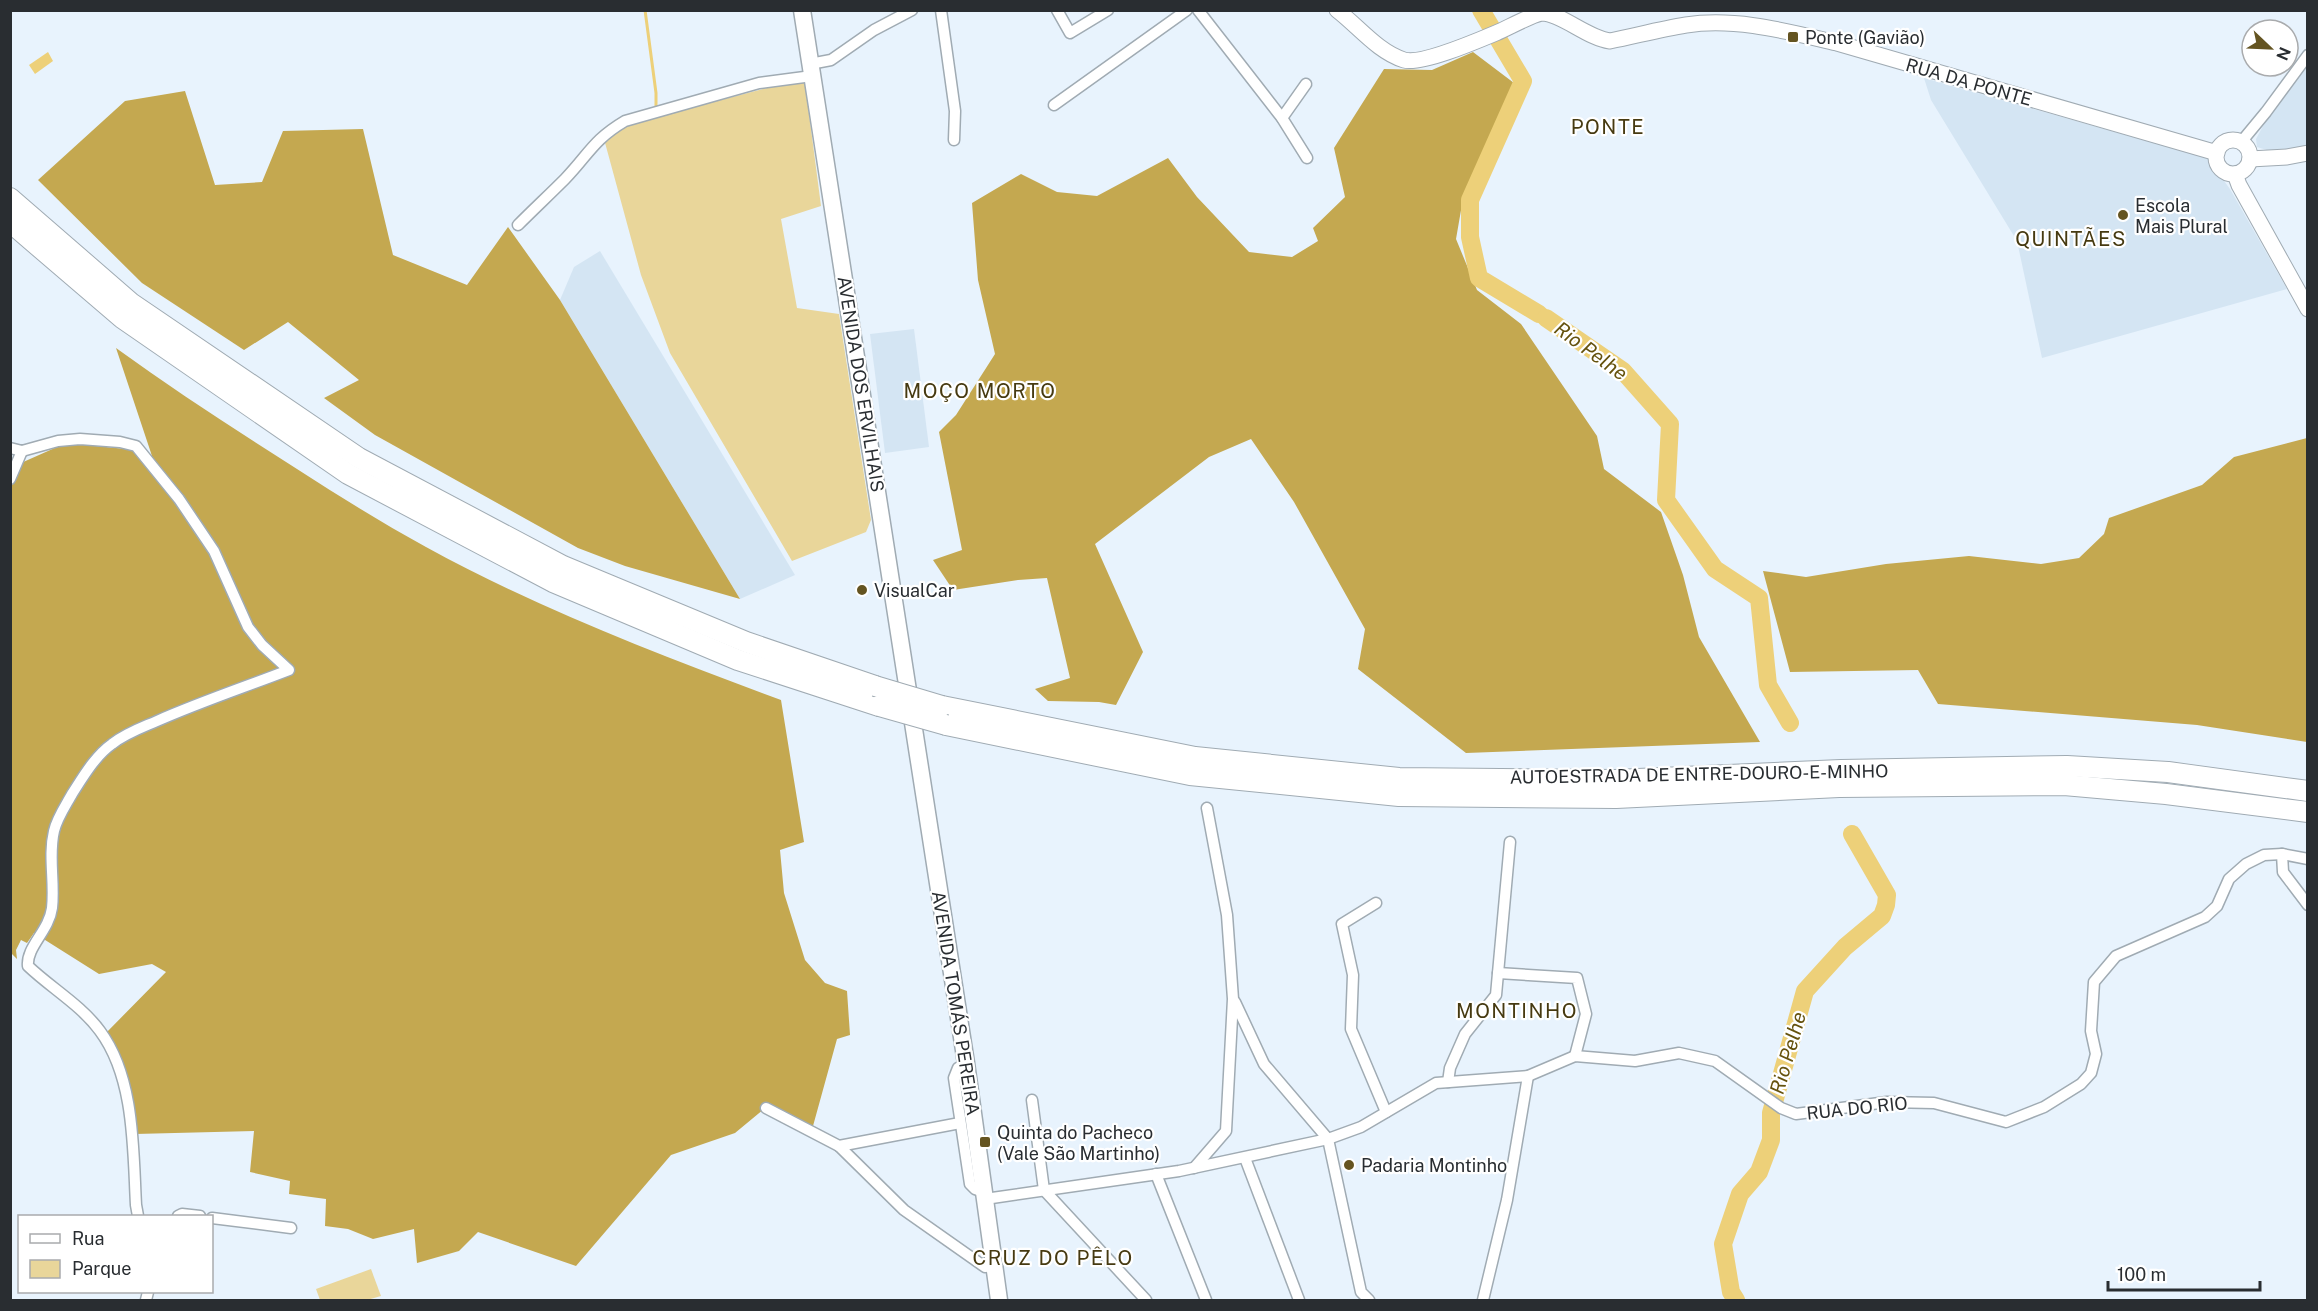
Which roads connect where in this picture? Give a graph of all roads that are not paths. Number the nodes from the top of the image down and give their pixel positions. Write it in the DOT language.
graph roads {
  1 [pos="802,10"];
  2 [pos="912,10"];
  3 [pos="940,10"];
  4 [pos="1057,10"];
  5 [pos="1108,10"];
  6 [pos="1188,10"];
  7 [pos="1198,10"];
  8 [pos="1337,10"];
  9 [pos="1541,12"];
  10 [pos="1717,17"];
  11 [pos="2307,55"];
  12 [pos="811,70"];
  13 [pos="1306,84"];
  14 [pos="1054,105"];
  15 [pos="1282,117"];
  16 [pos="954,140"];
  17 [pos="2242,141"];
  18 [pos="2217,153"];
  19 [pos="2307,153"];
  20 [pos="1307,158"];
  21 [pos="2250,159"];
  22 [pos="2235,174"];
  23 [pos="10,198"];
  24 [pos="10,222"];
  25 [pos="518,225"];
  26 [pos="2307,309"];
  27 [pos="16,450"];
  28 [pos="10,479"];
  29 [pos="910,705"];
  30 [pos="2307,791"];
  31 [pos="1207,808"];
  32 [pos="2307,812"];
  33 [pos="1510,842"];
  34 [pos="2282,854"];
  35 [pos="2307,859"];
  36 [pos="1376,903"];
  37 [pos="2307,905"];
  38 [pos="1498,973"];
  39 [pos="1233,999"];
  40 [pos="1575,1056"];
  41 [pos="966,1063"];
  42 [pos="1528,1076"];
  43 [pos="1448,1082"];
  44 [pos="1032,1100"];
  45 [pos="766,1108"];
  46 [pos="1386,1112"];
  47 [pos="960,1123"];
  48 [pos="1328,1140"];
  49 [pos="839,1146"];
  50 [pos="1245,1158"];
  51 [pos="1194,1168"];
  52 [pos="1156,1174"];
  53 [pos="1044,1190"];
  54 [pos="984,1196"];
  55 [pos="138,1215"];
  56 [pos="213,1218"];
  57 [pos="291,1227"];
  58 [pos="994,1265"];
  59 [pos="999,1300"];
  60 [pos="1146,1300"];
  61 [pos="1206,1300"];
  62 [pos="1299,1300"];
  63 [pos="1369,1300"];
  64 [pos="1483,1300"];
  1 -- 12 [label="main road, AVENIDA DOS ERVILHAIS"];
  2 -- 12 [label="street"];
  3 -- 16 [label="street"];
  4 -- 5 [label="street"];
  6 -- 14 [label="street"];
  7 -- 15 [label="street"];
  8 -- 9 [label="street, RUA DA PONTE"];
  9 -- 10 [label="street, RUA DA PONTE"];
  10 -- 18 [label="street, RUA DA PONTE"];
  11 -- 17 [label="street"];
  12 -- 25 [label="street"];
  12 -- 29 [label="main road, AVENIDA DOS ERVILHAIS"];
  13 -- 15 [label="street"];
  15 -- 20 [label="street"];
  17 -- 18 [label="street"];
  17 -- 21 [label="street"];
  18 -- 22 [label="street"];
  19 -- 21 [label="street"];
  21 -- 22 [label="street"];
  22 -- 26 [label="street"];
  23 -- 30 [label="highway, AUTOESTRADA DE ENTRE-DOURO-E-MINHO, bridge"];
  24 -- 32 [label="highway, AUTOESTRADA DE ENTRE-DOURO-E-MINHO, bridge"];
  27 -- 28 [label="street"];
  27 -- 55 [label="street"];
  29 -- 41 [label="main road, AVENIDA TOMÁS PEREIRA"];
  31 -- 39 [label="street"];
  33 -- 38 [label="street"];
  34 -- 35 [label="street"];
  34 -- 37 [label="street"];
  34 -- 40 [label="street, RUA DO RIO"];
  36 -- 46 [label="street"];
  38 -- 40 [label="street"];
  38 -- 43 [label="street"];
  39 -- 48 [label="street"];
  39 -- 51 [label="street"];
  40 -- 42 [label="street"];
  41 -- 47 [label="street"];
  41 -- 54 [label="main road, AVENIDA TOMÁS PEREIRA"];
  42 -- 43 [label="street"];
  42 -- 64 [label="street"];
  43 -- 46 [label="street"];
  44 -- 53 [label="street"];
  45 -- 49 [label="street"];
  46 -- 48 [label="street"];
  47 -- 49 [label="street"];
  47 -- 54 [label="street"];
  48 -- 50 [label="street"];
  48 -- 63 [label="street"];
  49 -- 58 [label="street"];
  50 -- 51 [label="street"];
  50 -- 62 [label="street"];
  51 -- 52 [label="street"];
  52 -- 53 [label="street"];
  52 -- 61 [label="street"];
  53 -- 54 [label="street"];
  53 -- 60 [label="street"];
  54 -- 58 [label="main road, AVENIDA TOMÁS PEREIRA"];
  56 -- 57 [label="street"];
  58 -- 59 [label="main road, AVENIDA TOMÁS PEREIRA"];
}
